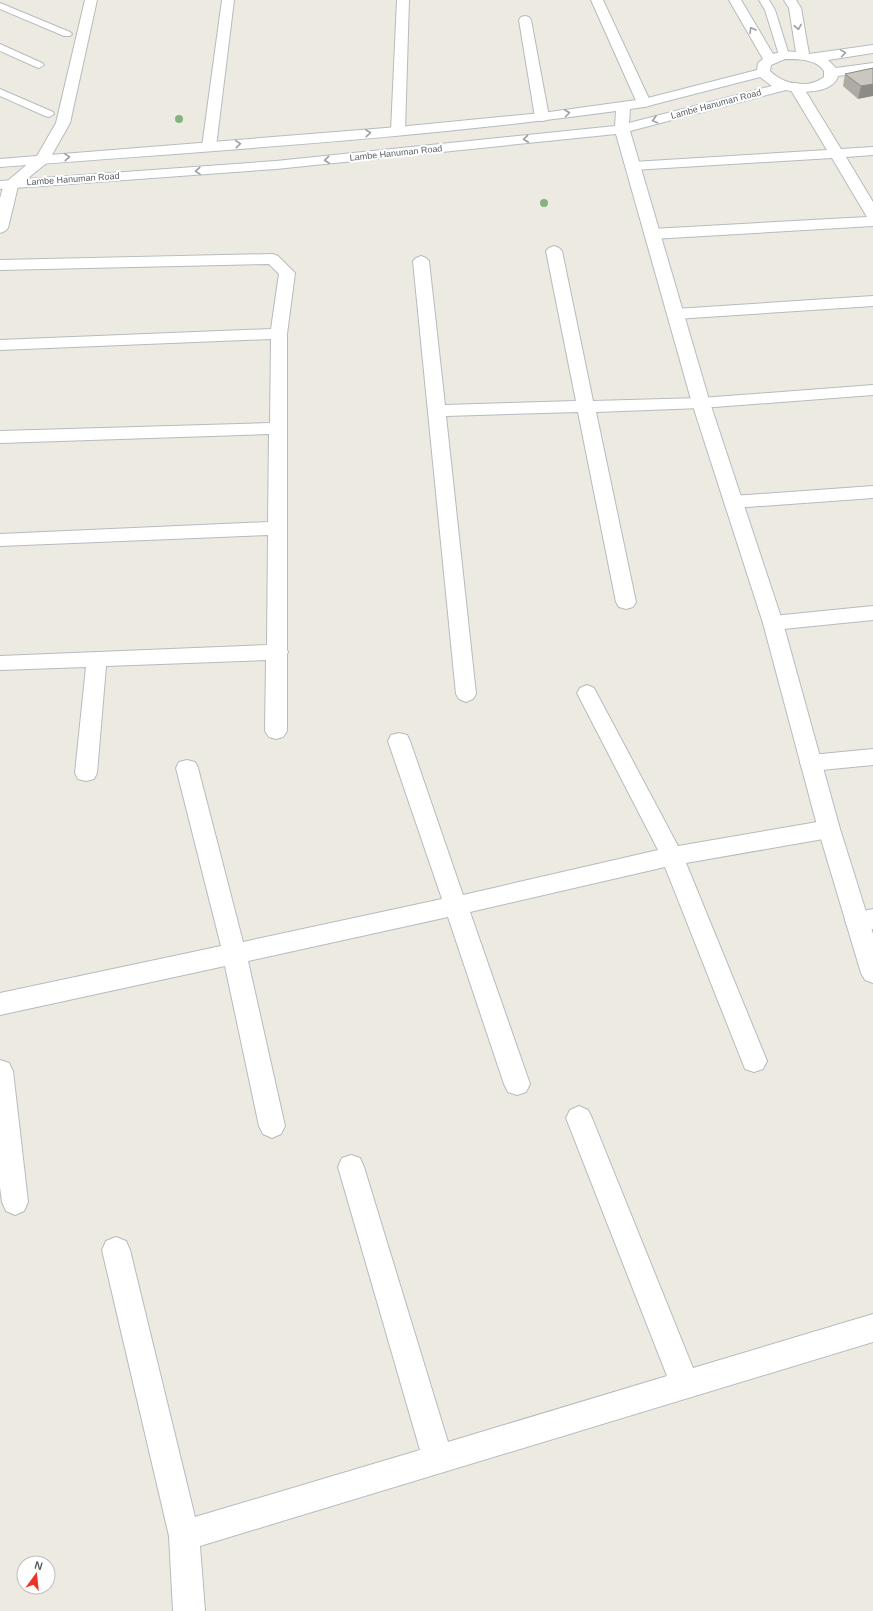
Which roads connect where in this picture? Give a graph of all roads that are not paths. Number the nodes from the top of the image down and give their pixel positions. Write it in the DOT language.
graph roads {
  1 [pos="91,0"];
  2 [pos="228,0"];
  3 [pos="403,0"];
  4 [pos="597,0"];
  5 [pos="735,0"];
  6 [pos="764,0"];
  7 [pos="790,0"];
  8 [pos="0,6"];
  9 [pos="525,20"];
  10 [pos="67,34"];
  11 [pos="0,47"];
  12 [pos="873,49"];
  13 [pos="784,55"];
  14 [pos="808,57"];
  15 [pos="38,65"];
  16 [pos="766,66"];
  17 [pos="873,67"];
  18 [pos="832,73"];
  19 [pos="791,87"];
  20 [pos="0,92"];
  21 [pos="644,103"];
  22 [pos="623,106"];
  23 [pos="49,114"];
  24 [pos="542,117"];
  25 [pos="622,129"];
  26 [pos="398,131"];
  27 [pos="209,146"];
  28 [pos="873,151"];
  29 [pos="836,153"];
  30 [pos="43,159"];
  31 [pos="0,163"];
  32 [pos="633,166"];
  33 [pos="6,184"];
  34 [pos="873,214"];
  35 [pos="873,221"];
  36 [pos="0,228"];
  37 [pos="652,234"];
  38 [pos="554,251"];
  39 [pos="421,261"];
  40 [pos="0,265"];
  41 [pos="873,301"];
  42 [pos="675,314"];
  43 [pos="279,334"];
  44 [pos="0,345"];
  45 [pos="873,390"];
  46 [pos="701,403"];
  47 [pos="585,405"];
  48 [pos="436,411"];
  49 [pos="279,428"];
  50 [pos="0,437"];
  51 [pos="873,492"];
  52 [pos="733,502"];
  53 [pos="278,528"];
  54 [pos="0,540"];
  55 [pos="626,602"];
  56 [pos="873,613"];
  57 [pos="773,624"];
  58 [pos="278,652"];
  59 [pos="97,659"];
  60 [pos="0,663"];
  61 [pos="587,693"];
  62 [pos="466,694"];
  63 [pos="276,731"];
  64 [pos="399,741"];
  65 [pos="873,757"];
  66 [pos="811,763"];
  67 [pos="187,768"];
  68 [pos="86,773"];
  69 [pos="829,829"];
  70 [pos="672,856"];
  71 [pos="456,906"];
  72 [pos="865,920"];
  73 [pos="234,953"];
  74 [pos="873,973"];
  75 [pos="0,1004"];
  76 [pos="754,1060"];
  77 [pos="0,1072"];
  78 [pos="517,1084"];
  79 [pos="579,1118"];
  80 [pos="272,1126"];
  81 [pos="351,1167"];
  82 [pos="14,1202"];
  83 [pos="116,1250"];
  84 [pos="873,1328"];
  85 [pos="685,1385"];
  86 [pos="438,1459"];
  87 [pos="184,1536"];
  88 [pos="189,1611"];
  1 -- 30 [label="street"];
  2 -- 27 [label="street"];
  3 -- 26 [label="street"];
  4 -- 21 [label="street"];
  16 -- 5 [label="street, one-way"];
  6 -- 13 [label="lane"];
  7 -- 14 [label="street, one-way"];
  8 -- 10 [label="lane"];
  9 -- 24 [label="street"];
  11 -- 15 [label="lane"];
  14 -- 12 [label="street, one-way"];
  13 -- 14 [label="street"];
  13 -- 16 [label="street, Lambe Hanuman Road"];
  14 -- 18 [label="street"];
  16 -- 19 [label="street"];
  16 -- 21 [label="street, Lambe Hanuman Road"];
  17 -- 18 [label="street"];
  18 -- 19 [label="street, Lambe Hanuman Road"];
  19 -- 25 [label="street, Lambe Hanuman Road, one-way"];
  19 -- 29 [label="street"];
  20 -- 23 [label="lane"];
  21 -- 22 [label="street, Lambe Hanuman Road"];
  24 -- 22 [label="street, Lambe Hanuman Road, one-way"];
  22 -- 25 [label="street"];
  24 -- 26 [label="street, Lambe Hanuman Road"];
  25 -- 32 [label="street"];
  25 -- 33 [label="street, Lambe Hanuman Road, one-way"];
  27 -- 26 [label="street, Lambe Hanuman Road, one-way"];
  30 -- 27 [label="street, Lambe Hanuman Road, one-way"];
  28 -- 29 [label="street"];
  29 -- 32 [label="street"];
  29 -- 34 [label="street"];
  30 -- 31 [label="street, Lambe Hanuman Road"];
  30 -- 33 [label="street"];
  32 -- 37 [label="street"];
  33 -- 36 [label="street"];
  35 -- 37 [label="street"];
  37 -- 42 [label="street"];
  38 -- 47 [label="street"];
  39 -- 48 [label="street"];
  40 -- 43 [label="street"];
  41 -- 42 [label="street"];
  42 -- 46 [label="street"];
  43 -- 44 [label="street"];
  43 -- 49 [label="street"];
  45 -- 46 [label="street"];
  46 -- 47 [label="street"];
  46 -- 52 [label="street"];
  47 -- 48 [label="street"];
  47 -- 55 [label="street"];
  48 -- 62 [label="street"];
  49 -- 50 [label="street"];
  49 -- 53 [label="street"];
  51 -- 52 [label="street"];
  52 -- 57 [label="street"];
  53 -- 54 [label="street"];
  53 -- 58 [label="street"];
  56 -- 57 [label="street"];
  57 -- 66 [label="street"];
  58 -- 59 [label="street"];
  58 -- 63 [label="street"];
  59 -- 60 [label="street"];
  59 -- 68 [label="street"];
  61 -- 70 [label="street"];
  64 -- 71 [label="street"];
  65 -- 66 [label="street"];
  66 -- 69 [label="street"];
  67 -- 73 [label="street"];
  69 -- 70 [label="street"];
  69 -- 72 [label="street"];
  70 -- 71 [label="street"];
  70 -- 76 [label="street"];
  71 -- 73 [label="street"];
  71 -- 78 [label="street"];
  72 -- 74 [label="street"];
  73 -- 75 [label="street"];
  73 -- 80 [label="street"];
  77 -- 82 [label="street"];
  79 -- 85 [label="street"];
  81 -- 86 [label="street"];
  83 -- 87 [label="street"];
  84 -- 85 [label="street"];
  85 -- 86 [label="street"];
  86 -- 87 [label="street"];
  87 -- 88 [label="street"];
}
